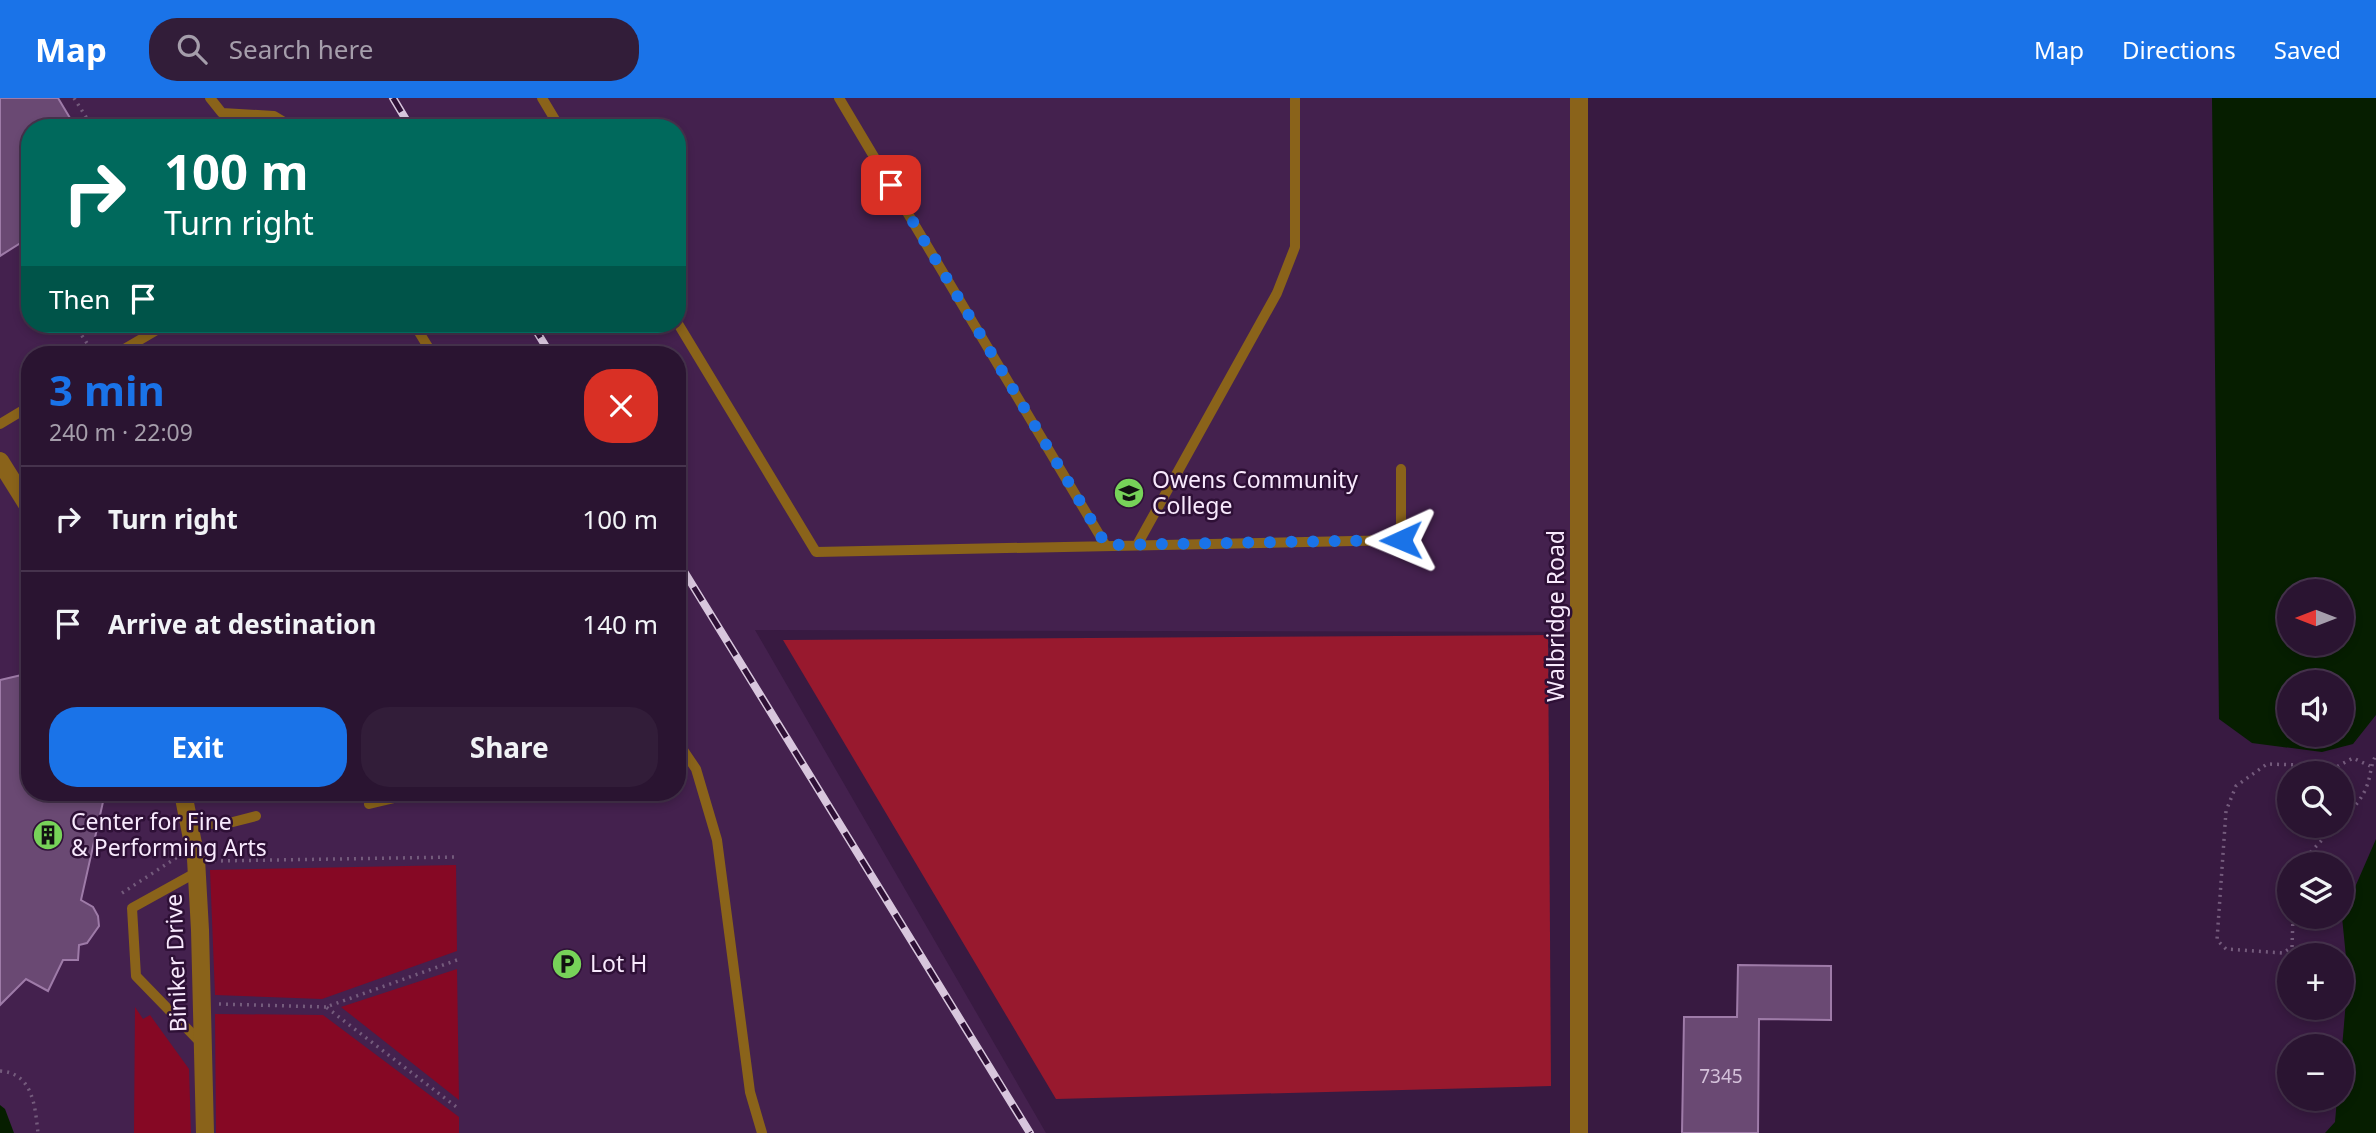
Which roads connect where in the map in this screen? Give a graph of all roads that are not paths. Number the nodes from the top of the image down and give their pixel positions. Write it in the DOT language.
graph roads {
  1 [pos="210,98"];
  2 [pos="542,98"];
  3 [pos="839,98"];
  4 [pos="1295,98"];
  5 [pos="1579,98"];
  6 [pos="279,119"];
  7 [pos="555,119"];
  8 [pos="152,333"];
  9 [pos="684,333"];
  10 [pos="129,346"];
  11 [pos="21,411"];
  12 [pos="0,424"];
  13 [pos="0,461"];
  14 [pos="1401,469"];
  15 [pos="21,495"];
  16 [pos="1106,545"];
  17 [pos="1137,545"];
  18 [pos="686,754"];
  19 [pos="185,801"];
  20 [pos="381,801"];
  21 [pos="369,804"];
  22 [pos="256,816"];
  23 [pos="191,825"];
  24 [pos="197,865"];
  25 [pos="203,1045"];
  26 [pos="205,1133"];
  27 [pos="762,1133"];
  28 [pos="1579,1133"];
  1 -- 6 [label="lane"];
  2 -- 7 [label="lane"];
  3 -- 16 [label="lane"];
  4 -- 17 [label="lane"];
  5 -- 28 [label="street, Walbridge Road"];
  8 -- 10 [label="lane"];
  9 -- 16 [label="lane"];
  11 -- 12 [label="lane"];
  13 -- 15 [label="street"];
  14 -- 17 [label="lane"];
  16 -- 17 [label="lane"];
  18 -- 27 [label="lane"];
  19 -- 23 [label="street, Biniker Drive"];
  20 -- 21 [label="lane"];
  22 -- 23 [label="lane"];
  23 -- 24 [label="street, Biniker Drive"];
  24 -- 25 [label="street, Biniker Drive"];
  24 -- 25 [label="lane"];
  25 -- 26 [label="street, Biniker Drive"];
}
